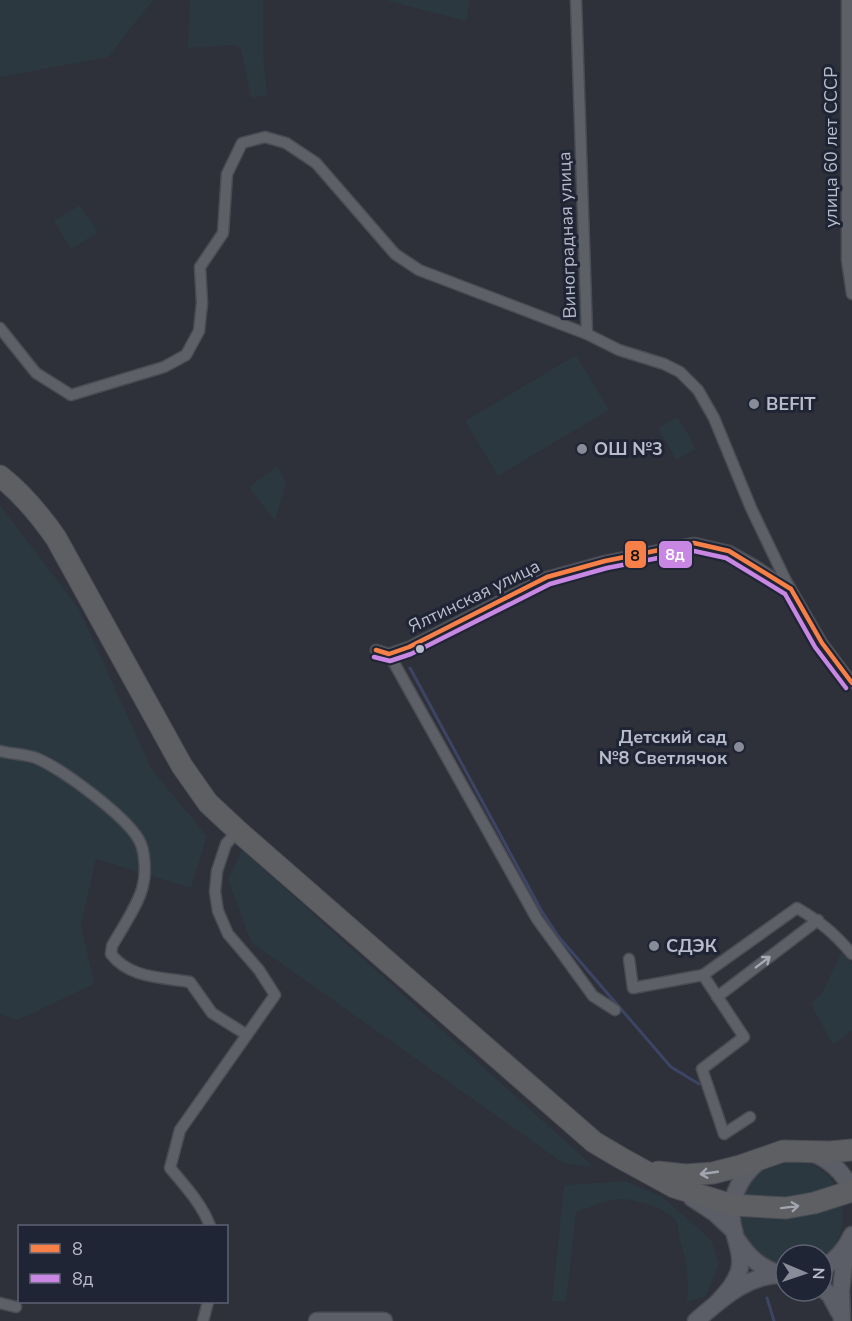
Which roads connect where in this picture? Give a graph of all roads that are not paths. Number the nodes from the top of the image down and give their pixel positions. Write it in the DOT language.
graph roads {
  1 [pos="576,0"];
  2 [pos="847,0"];
  3 [pos="852,294"];
  4 [pos="0,328"];
  5 [pos="587,334"];
  6 [pos="0,476"];
  7 [pos="790,589"];
  8 [pos="376,650"];
  9 [pos="389,654"];
  10 [pos="852,683"];
  11 [pos="0,751"];
  12 [pos="238,831"];
  13 [pos="818,920"];
  14 [pos="852,954"];
  15 [pos="629,959"];
  16 [pos="703,975"];
  17 [pos="717,997"];
  18 [pos="615,1010"];
  19 [pos="247,1035"];
  20 [pos="750,1117"];
  21 [pos="852,1150"];
  22 [pos="802,1151"];
  23 [pos="765,1157"];
  24 [pos="621,1158"];
  25 [pos="674,1187"];
  26 [pos="852,1191"];
  27 [pos="732,1205"];
  28 [pos="209,1225"];
  29 [pos="735,1235"];
  30 [pos="849,1241"];
  31 [pos="834,1260"];
  32 [pos="774,1272"];
  33 [pos="774,1275"];
  34 [pos="718,1302"];
  35 [pos="0,1303"];
  36 [pos="208,1303"];
  37 [pos="834,1303"];
  38 [pos="16,1307"];
  39 [pos="842,1318"];
  40 [pos="203,1321"];
  41 [pos="316,1321"];
  42 [pos="384,1321"];
  43 [pos="696,1321"];
  1 -- 5 [label="street, Виноградная улица"];
  2 -- 3 [label="street, улица 60 лет СССР"];
  4 -- 5 [label="street"];
  5 -- 7 [label="street, Виноградная улица"];
  6 -- 12 [label="highway"];
  7 -- 9 [label="street, Ялтинская улица"];
  7 -- 10 [label="street, Виноградная улица"];
  8 -- 9 [label="street"];
  9 -- 18 [label="street"];
  11 -- 19 [label="street"];
  12 -- 19 [label="street"];
  12 -- 24 [label="highway"];
  13 -- 14 [label="street"];
  13 -- 16 [label="street"];
  17 -- 13 [label="street, one-way"];
  15 -- 16 [label="street"];
  16 -- 17 [label="street"];
  17 -- 20 [label="street"];
  19 -- 28 [label="street"];
  21 -- 22 [label="highway"];
  22 -- 23 [label="highway"];
  22 -- 26 [label="main road"];
  23 -- 24 [label="highway, one-way"];
  23 -- 27 [label="main road"];
  24 -- 25 [label="highway"];
  25 -- 27 [label="highway"];
  25 -- 29 [label="main road"];
  27 -- 26 [label="highway, one-way"];
  27 -- 29 [label="main road"];
  29 -- 32 [label="main road"];
  29 -- 34 [label="main road"];
  30 -- 31 [label="main road"];
  30 -- 39 [label="main road"];
  33 -- 34 [label="main road"];
  34 -- 43 [label="main road"];
  35 -- 38 [label="street"];
  36 -- 40 [label="street"];
  37 -- 39 [label="main road"];
  41 -- 42 [label="main road"];
}
